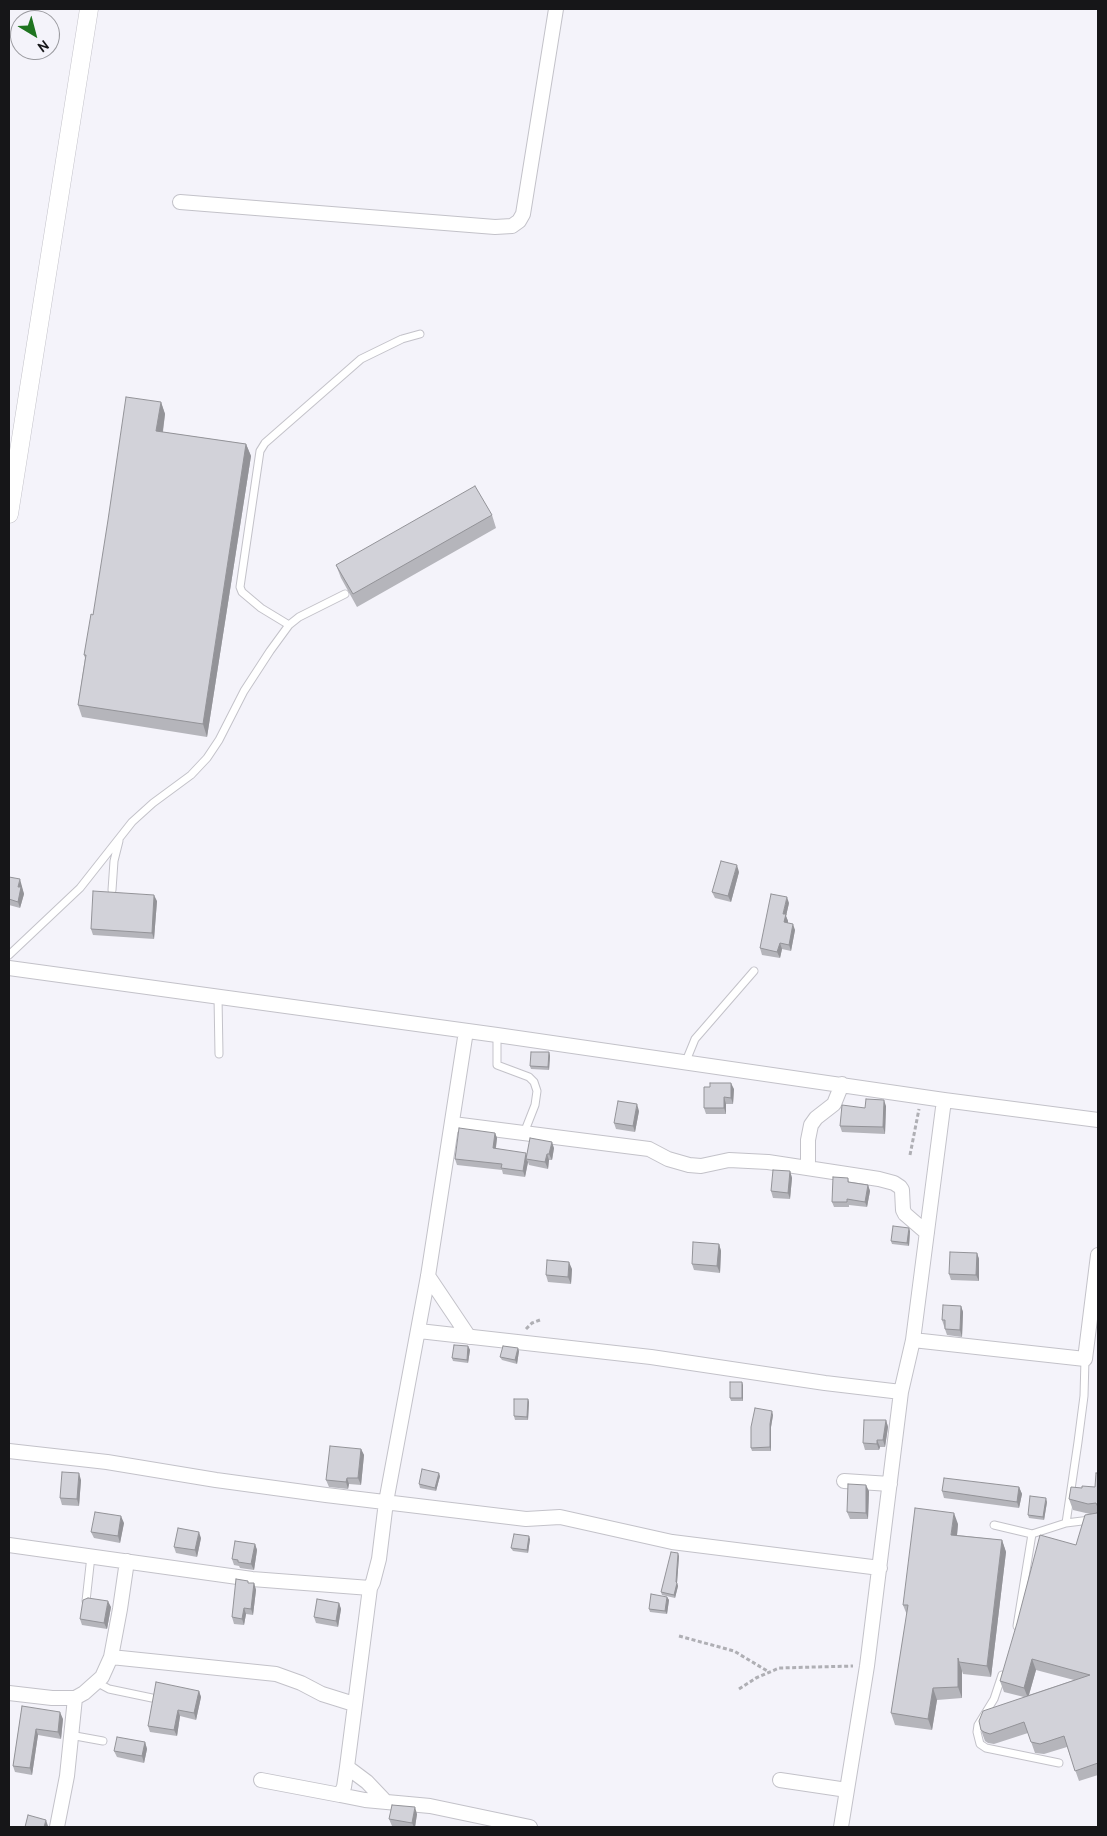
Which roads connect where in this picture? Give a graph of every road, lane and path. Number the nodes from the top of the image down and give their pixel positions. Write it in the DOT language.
graph roads {
  1 [pos="89,9"];
  2 [pos="556,9"];
  3 [pos="180,202"];
  4 [pos="420,334"];
  5 [pos="9,514"];
  6 [pos="344,594"];
  7 [pos="289,625"];
  8 [pos="120,837"];
  9 [pos="112,890"];
  10 [pos="9,955"];
  11 [pos="9,968"];
  12 [pos="754,971"];
  13 [pos="218,997"];
  14 [pos="466,1031"];
  15 [pos="497,1034"];
  16 [pos="219,1054"];
  17 [pos="686,1061"];
  18 [pos="842,1084"];
  19 [pos="921,1096"];
  20 [pos="944,1100"];
  21 [pos="1098,1120"];
  22 [pos="453,1124"];
  23 [pos="524,1133"];
  24 [pos="910,1155"];
  25 [pos="808,1168"];
  26 [pos="926,1233"];
  27 [pos="1098,1255"];
  28 [pos="428,1276"];
  29 [pos="419,1331"];
  30 [pos="469,1337"];
  31 [pos="913,1340"];
  32 [pos="1085,1359"];
  33 [pos="901,1392"];
  34 [pos="9,1451"];
  35 [pos="844,1481"];
  36 [pos="890,1484"];
  37 [pos="386,1502"];
  38 [pos="1098,1519"];
  39 [pos="1066,1523"];
  40 [pos="994,1525"];
  41 [pos="1032,1534"];
  42 [pos="9,1545"];
  43 [pos="91,1556"];
  44 [pos="127,1561"];
  45 [pos="880,1568"];
  46 [pos="370,1588"];
  47 [pos="86,1601"];
  48 [pos="1016,1632"];
  49 [pos="679,1636"];
  50 [pos="111,1657"];
  51 [pos="1005,1665"];
  52 [pos="866,1666"];
  53 [pos="770,1672"];
  54 [pos="96,1682"];
  55 [pos="739,1689"];
  56 [pos="9,1693"];
  57 [pos="75,1698"];
  58 [pos="152,1698"];
  59 [pos="354,1704"];
  60 [pos="70,1735"];
  61 [pos="103,1740"];
  62 [pos="1059,1763"];
  63 [pos="347,1767"];
  64 [pos="261,1780"];
  65 [pos="780,1780"];
  66 [pos="847,1790"];
  67 [pos="340,1795"];
  68 [pos="386,1802"];
  69 [pos="58,1827"];
  70 [pos="530,1827"];
  71 [pos="841,1827"];
  1 -- 5 [label="street"];
  2 -- 3 [label="street"];
  4 -- 7 [label="lane"];
  6 -- 7 [label="lane"];
  7 -- 8 [label="lane"];
  8 -- 9 [label="lane"];
  8 -- 10 [label="lane"];
  11 -- 13 [label="street"];
  12 -- 17 [label="lane"];
  13 -- 14 [label="street"];
  13 -- 16 [label="lane"];
  14 -- 15 [label="street"];
  14 -- 22 [label="street"];
  15 -- 17 [label="street"];
  15 -- 23 [label="lane"];
  17 -- 18 [label="street"];
  18 -- 19 [label="street"];
  18 -- 25 [label="street"];
  19 -- 20 [label="street"];
  19 -- 24 [label="path"];
  20 -- 21 [label="street"];
  20 -- 26 [label="street"];
  22 -- 23 [label="street"];
  22 -- 28 [label="street"];
  23 -- 25 [label="street"];
  25 -- 26 [label="street"];
  26 -- 31 [label="street"];
  27 -- 32 [label="street"];
  28 -- 29 [label="street"];
  28 -- 30 [label="street"];
  29 -- 30 [label="street"];
  29 -- 37 [label="street"];
  30 -- 33 [label="street"];
  31 -- 32 [label="street"];
  31 -- 33 [label="street"];
  32 -- 39 [label="lane"];
  33 -- 36 [label="street"];
  34 -- 37 [label="street"];
  35 -- 36 [label="street"];
  36 -- 45 [label="street"];
  37 -- 45 [label="street"];
  37 -- 46 [label="street"];
  38 -- 39 [label="lane"];
  39 -- 41 [label="lane"];
  40 -- 41 [label="lane"];
  41 -- 48 [label="lane"];
  42 -- 43 [label="street"];
  43 -- 44 [label="street"];
  43 -- 47 [label="lane"];
  44 -- 46 [label="street"];
  44 -- 50 [label="street"];
  45 -- 52 [label="street"];
  46 -- 59 [label="street"];
  49 -- 53 [label="path"];
  50 -- 54 [label="street"];
  50 -- 59 [label="street"];
  51 -- 62 [label="lane"];
  52 -- 53 [label="path"];
  52 -- 66 [label="street"];
  53 -- 55 [label="path"];
  54 -- 57 [label="street"];
  54 -- 58 [label="lane"];
  56 -- 57 [label="street"];
  57 -- 60 [label="street"];
  59 -- 63 [label="street"];
  60 -- 61 [label="lane"];
  60 -- 69 [label="street"];
  63 -- 67 [label="street"];
  63 -- 68 [label="street"];
  64 -- 67 [label="street"];
  65 -- 66 [label="street"];
  66 -- 71 [label="street"];
  67 -- 68 [label="street"];
  68 -- 70 [label="street"];
}
